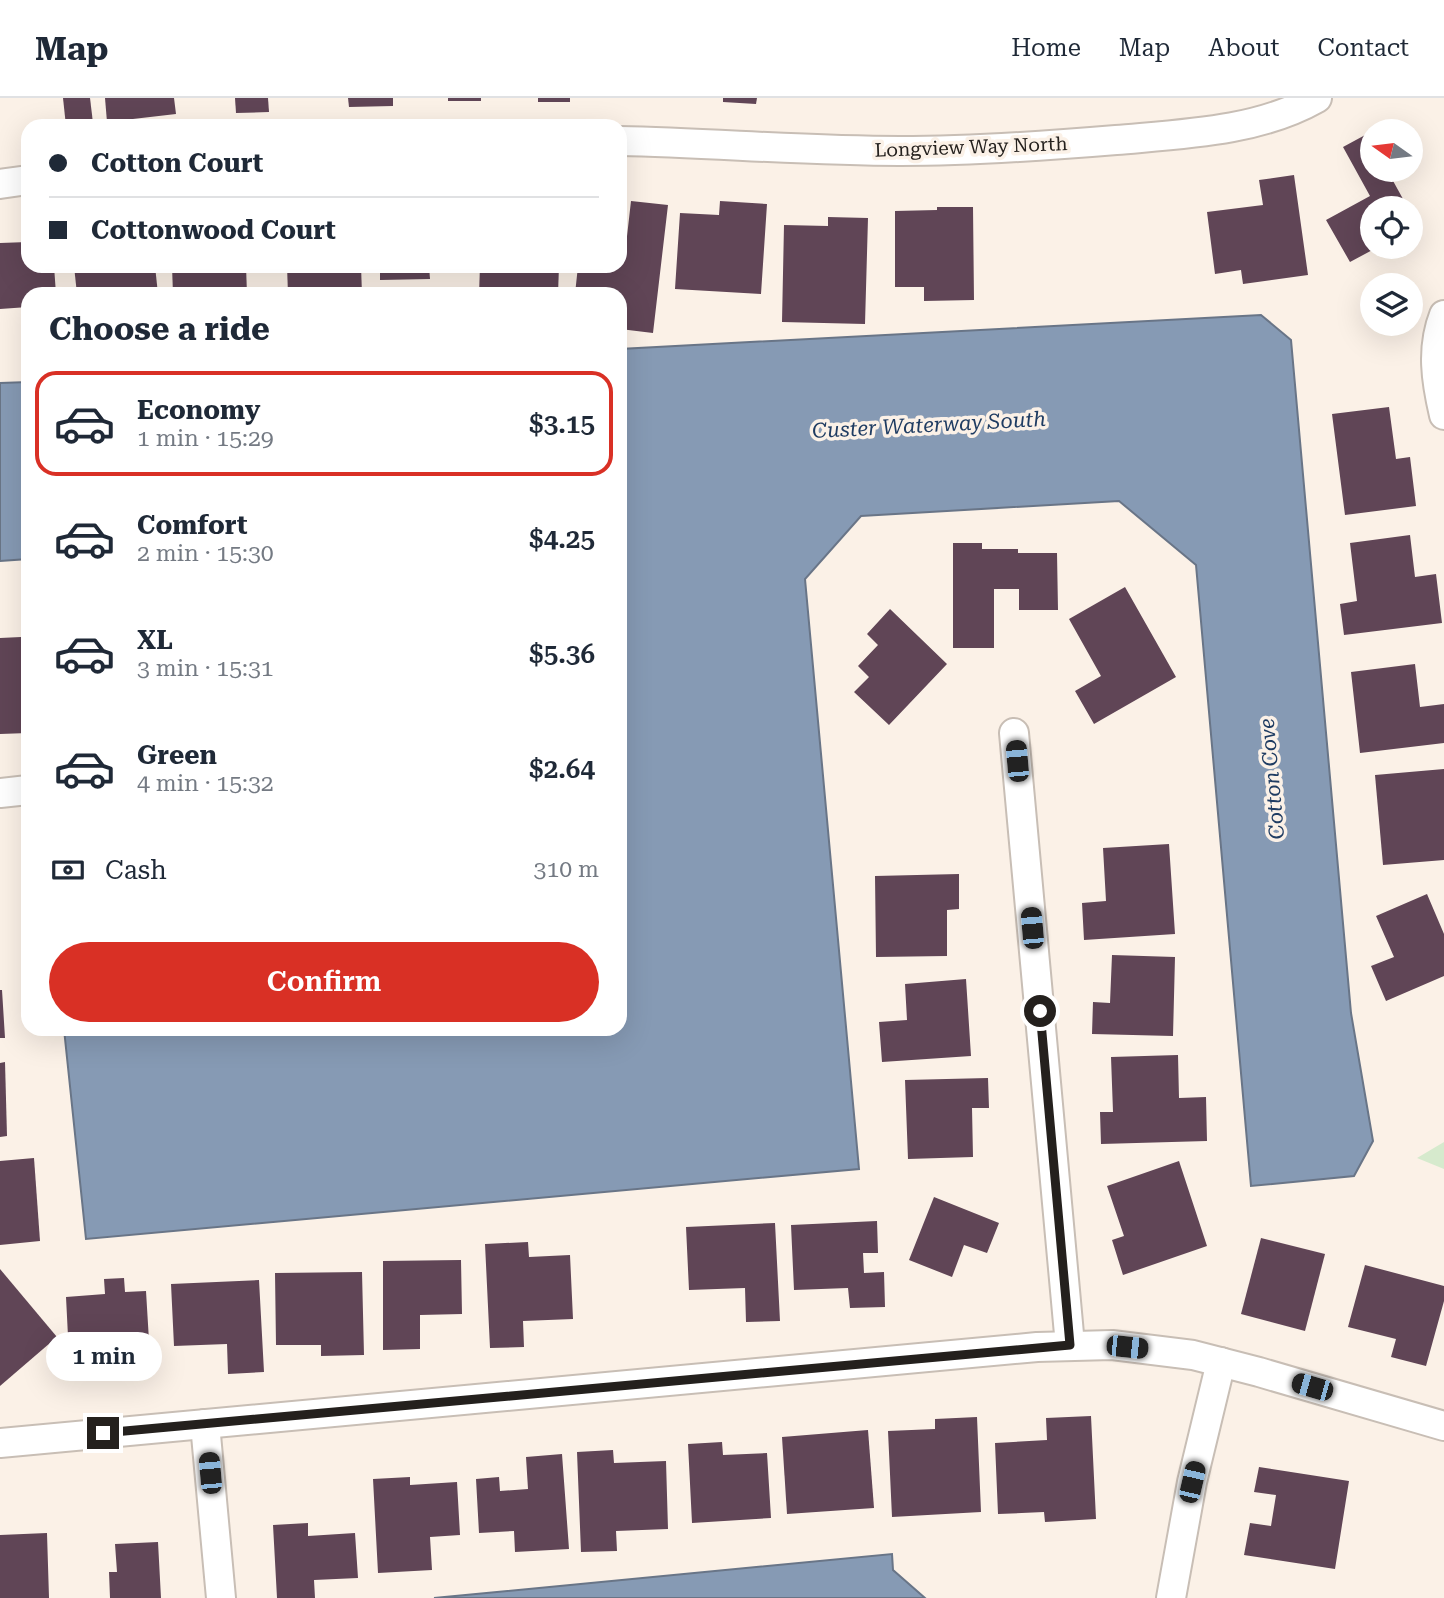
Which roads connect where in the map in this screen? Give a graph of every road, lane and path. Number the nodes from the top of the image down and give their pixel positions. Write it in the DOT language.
graph roads {
  1 [pos="1317,98"];
  2 [pos="627,141"];
  3 [pos="21,181"];
  4 [pos="0,184"];
  5 [pos="1444,314"];
  6 [pos="1444,415"];
  7 [pos="1014,733"];
  8 [pos="21,791"];
  9 [pos="0,793"];
  10 [pos="1070,1345"];
  11 [pos="1221,1362"];
  12 [pos="205,1423"];
  13 [pos="1444,1426"];
  14 [pos="0,1443"];
  15 [pos="221,1598"];
  16 [pos="1171,1598"];
  1 -- 2 [label="street, Longview Way North"];
  3 -- 4 [label="street"];
  5 -- 6 [label="street"];
  7 -- 10 [label="street"];
  8 -- 9 [label="street"];
  10 -- 11 [label="street"];
  10 -- 12 [label="street"];
  11 -- 13 [label="street"];
  11 -- 16 [label="street"];
  12 -- 14 [label="street"];
  12 -- 15 [label="street"];
}
